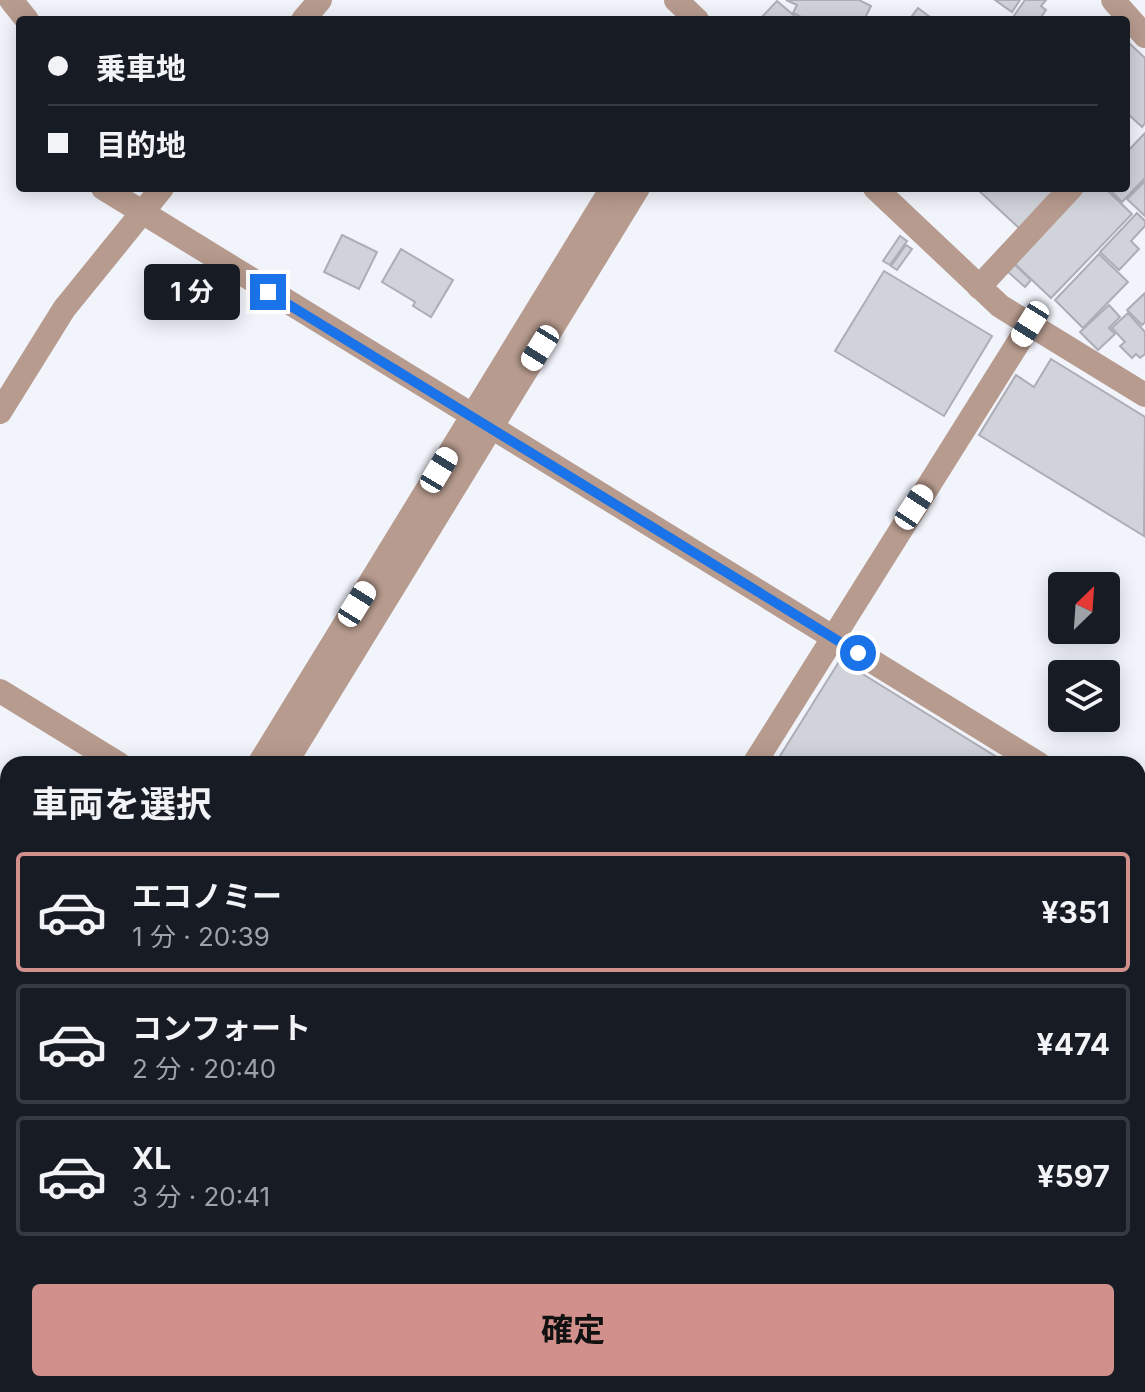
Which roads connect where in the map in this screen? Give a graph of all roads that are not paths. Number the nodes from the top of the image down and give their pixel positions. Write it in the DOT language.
graph roads {
  1 [pos="11,0"];
  2 [pos="320,0"];
  3 [pos="676,0"];
  4 [pos="1113,0"];
  5 [pos="24,16"];
  6 [pos="306,16"];
  7 [pos="693,16"];
  8 [pos="1127,16"];
  9 [pos="1130,19"];
  10 [pos="1145,36"];
  11 [pos="109,192"];
  12 [pos="159,192"];
  13 [pos="610,192"];
  14 [pos="635,192"];
  15 [pos="879,192"];
  16 [pos="1067,192"];
  17 [pos="141,214"];
  18 [pos="979,287"];
  19 [pos="1030,324"];
  20 [pos="1145,395"];
  21 [pos="0,412"];
  22 [pos="481,422"];
  23 [pos="832,638"];
  24 [pos="0,691"];
  25 [pos="106,756"];
  26 [pos="264,756"];
  27 [pos="290,756"];
  28 [pos="759,756"];
  29 [pos="1026,756"];
  1 -- 5 [label="street"];
  2 -- 6 [label="street"];
  3 -- 7 [label="street"];
  4 -- 8 [label="street"];
  9 -- 10 [label="street"];
  11 -- 17 [label="street"];
  12 -- 17 [label="street"];
  13 -- 22 [label="street"];
  14 -- 22 [label="street"];
  15 -- 18 [label="street"];
  16 -- 18 [label="street"];
  17 -- 21 [label="street"];
  17 -- 22 [label="street"];
  18 -- 19 [label="street"];
  19 -- 20 [label="street"];
  19 -- 23 [label="street"];
  22 -- 23 [label="street"];
  22 -- 26 [label="street"];
  22 -- 27 [label="street"];
  23 -- 28 [label="street"];
  23 -- 29 [label="street"];
  24 -- 25 [label="street"];
}
